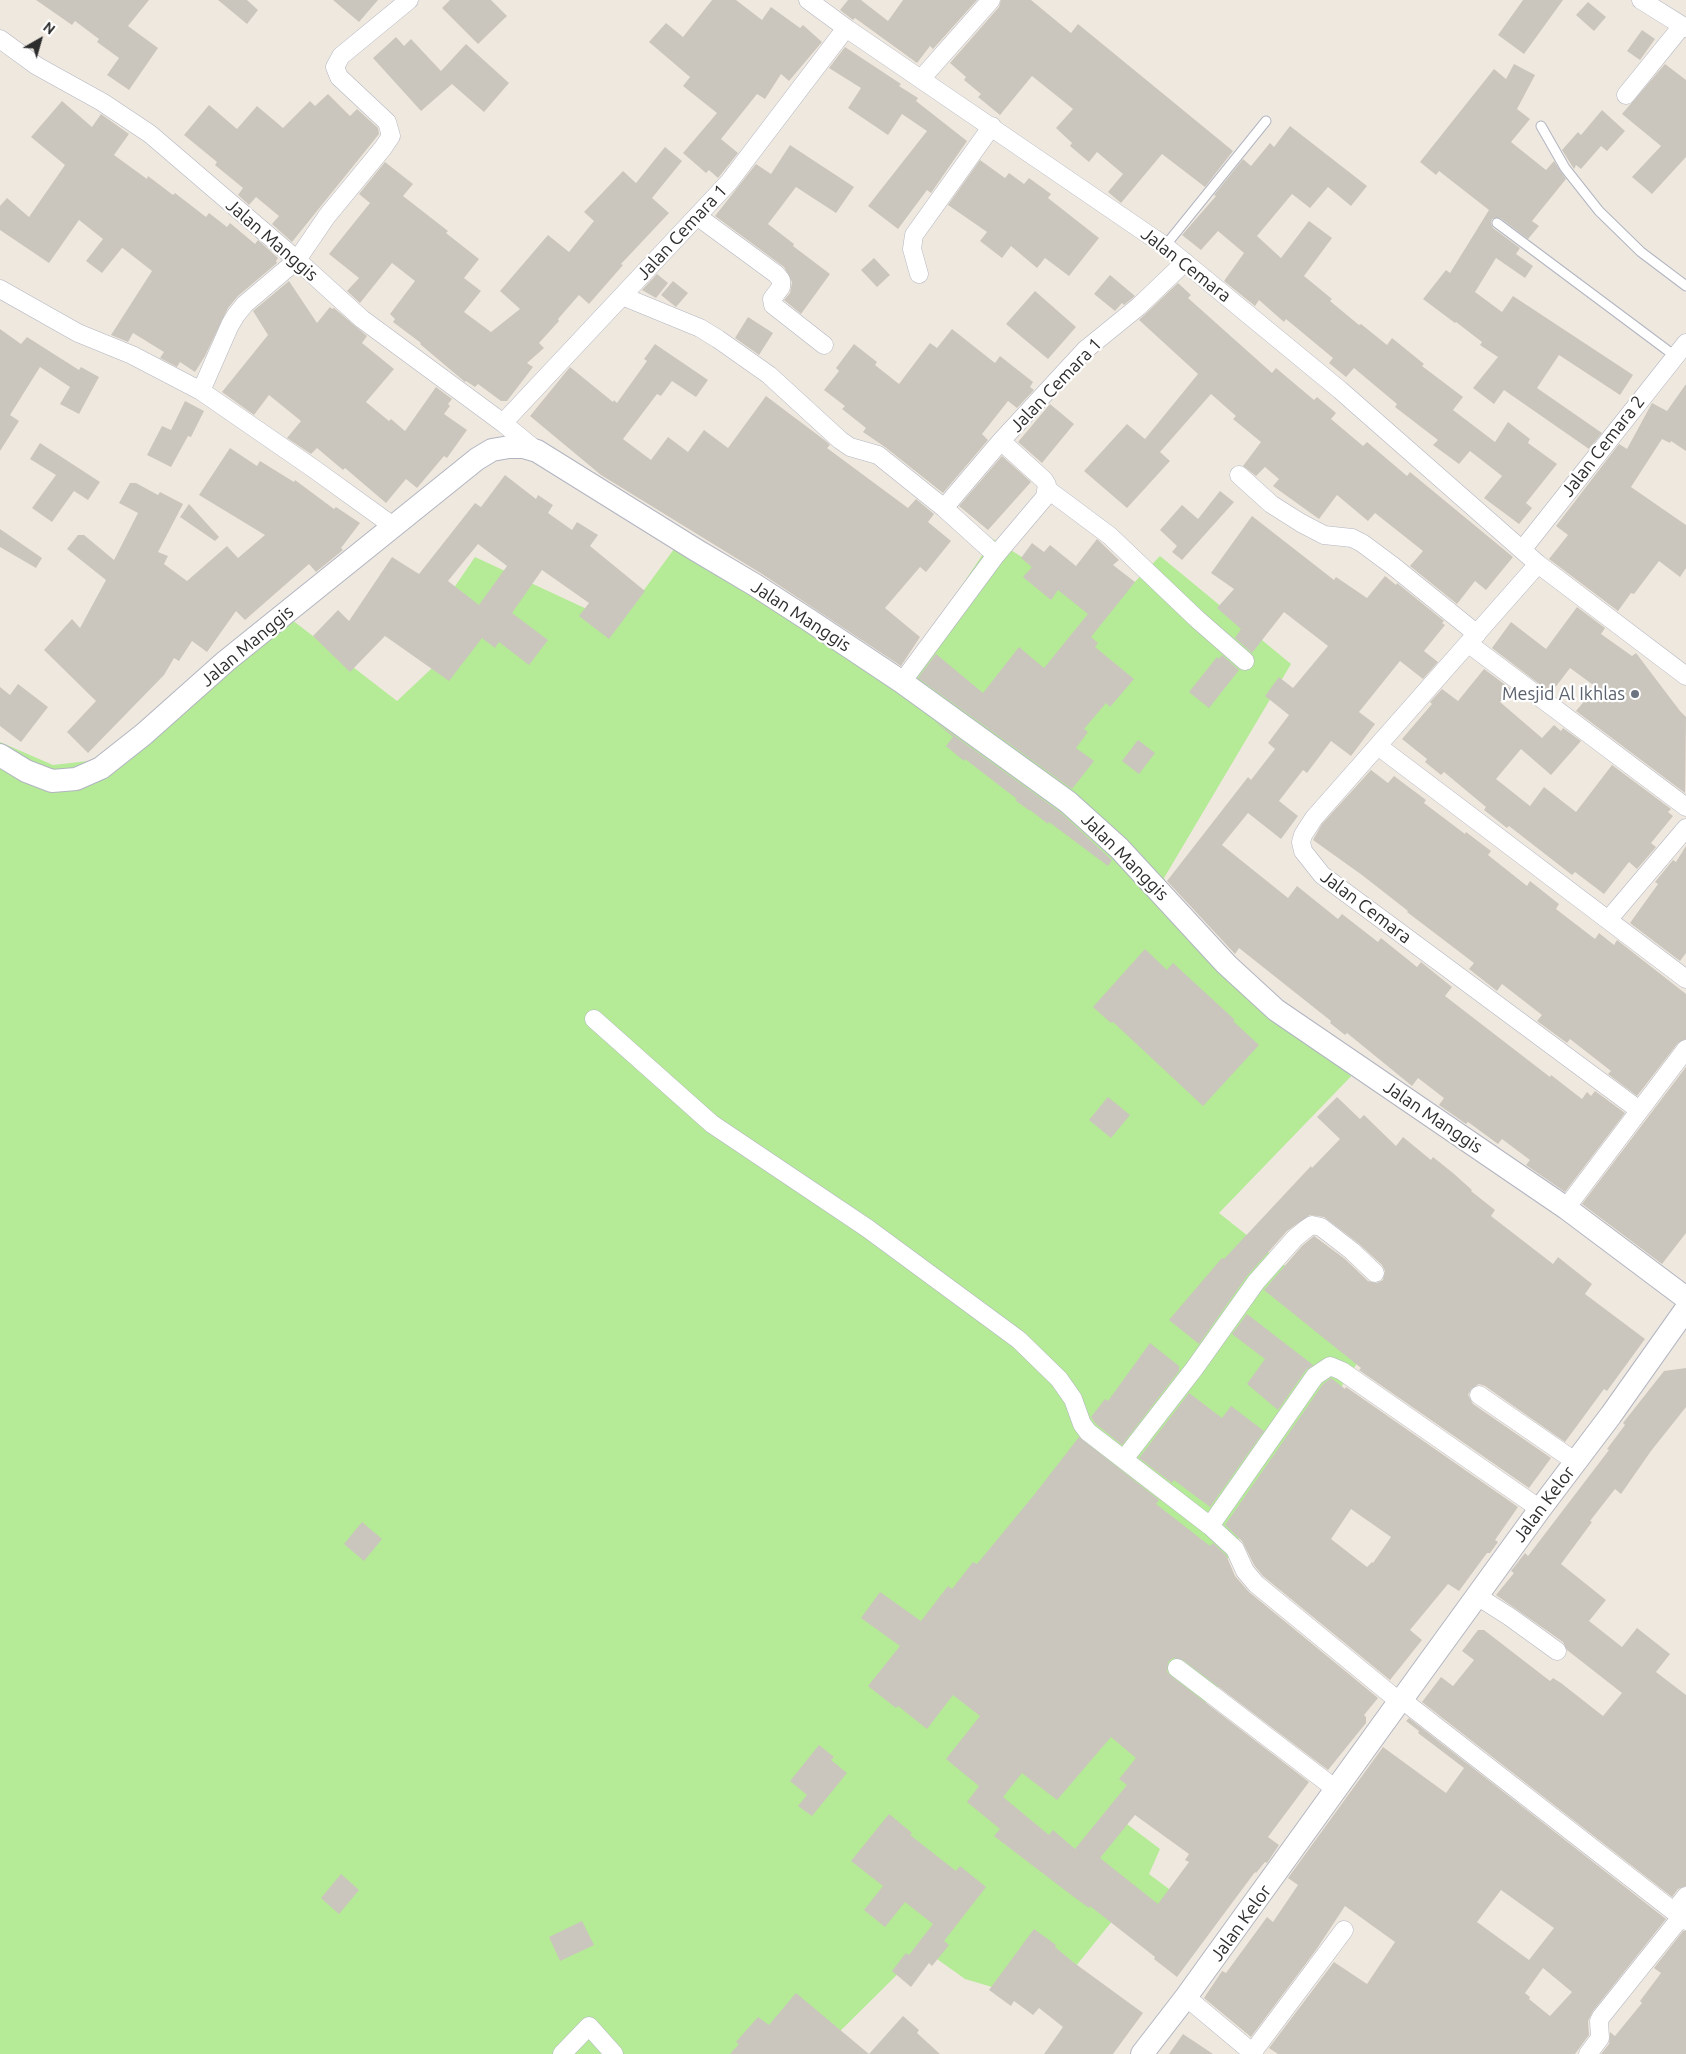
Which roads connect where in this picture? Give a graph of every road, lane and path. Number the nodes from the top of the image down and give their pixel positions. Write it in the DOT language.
graph roads {
  1 [pos="409,0"];
  2 [pos="808,0"];
  3 [pos="992,0"];
  4 [pos="1641,0"];
  5 [pos="1684,27"];
  6 [pos="846,28"];
  7 [pos="0,39"];
  8 [pos="921,79"];
  9 [pos="1626,95"];
  10 [pos="1266,121"];
  11 [pos="992,126"];
  12 [pos="1541,126"];
  13 [pos="697,216"];
  14 [pos="1497,223"];
  15 [pos="1165,246"];
  16 [pos="297,260"];
  17 [pos="1185,262"];
  18 [pos="919,274"];
  19 [pos="1686,286"];
  20 [pos="0,289"];
  21 [pos="622,296"];
  22 [pos="824,345"];
  23 [pos="1680,349"];
  24 [pos="201,391"];
  25 [pos="502,422"];
  26 [pos="1001,441"];
  27 [pos="537,451"];
  28 [pos="1239,475"];
  29 [pos="1047,489"];
  30 [pos="944,508"];
  31 [pos="393,526"];
  32 [pos="1522,550"];
  33 [pos="996,555"];
  34 [pos="1538,564"];
  35 [pos="1473,639"];
  36 [pos="1245,661"];
  37 [pos="1686,676"];
  38 [pos="902,682"];
  39 [pos="1378,746"];
  40 [pos="0,755"];
  41 [pos="1686,807"];
  42 [pos="1686,828"];
  43 [pos="1608,920"];
  44 [pos="1686,979"];
  45 [pos="594,1019"];
  46 [pos="1686,1048"];
  47 [pos="1639,1110"];
  48 [pos="1566,1208"];
  49 [pos="1376,1273"];
  50 [pos="1686,1298"];
  51 [pos="1686,1309"];
  52 [pos="1479,1395"];
  53 [pos="1124,1459"];
  54 [pos="1576,1462"];
  55 [pos="1540,1509"];
  56 [pos="1210,1526"];
  57 [pos="1477,1596"];
  58 [pos="1558,1651"];
  59 [pos="1176,1668"];
  60 [pos="1400,1700"];
  61 [pos="1337,1790"];
  62 [pos="1686,1896"];
  63 [pos="1680,1916"];
  64 [pos="1344,1930"];
  65 [pos="1186,1998"];
  66 [pos="562,2054"];
  67 [pos="614,2054"];
  68 [pos="1142,2054"];
  69 [pos="1253,2054"];
  70 [pos="1588,2054"];
  1 -- 16 [label="street"];
  2 -- 6 [label="street, Jalan Cemara"];
  3 -- 8 [label="street"];
  4 -- 5 [label="street"];
  5 -- 9 [label="street"];
  6 -- 8 [label="street, Jalan Cemara"];
  6 -- 13 [label="street, Jalan Cemara 1"];
  7 -- 16 [label="street, Jalan Manggis"];
  8 -- 11 [label="street, Jalan Cemara"];
  10 -- 15 [label="lane"];
  11 -- 15 [label="street, Jalan Cemara"];
  11 -- 18 [label="street"];
  12 -- 19 [label="lane"];
  13 -- 21 [label="street, Jalan Cemara 1"];
  13 -- 22 [label="street"];
  14 -- 23 [label="lane"];
  15 -- 17 [label="street, Jalan Cemara"];
  16 -- 24 [label="street"];
  16 -- 25 [label="street, Jalan Manggis"];
  17 -- 26 [label="street, Jalan Cemara 1"];
  17 -- 32 [label="street, Jalan Cemara"];
  20 -- 24 [label="street"];
  21 -- 25 [label="street, Jalan Cemara 1"];
  21 -- 30 [label="street"];
  23 -- 32 [label="street, Jalan Cemara 2"];
  24 -- 31 [label="street"];
  25 -- 27 [label="street, Jalan Manggis"];
  26 -- 29 [label="street, Jalan Cemara 1"];
  26 -- 30 [label="street"];
  27 -- 31 [label="street, Jalan Manggis"];
  27 -- 38 [label="street, Jalan Manggis"];
  28 -- 35 [label="street"];
  29 -- 33 [label="street"];
  29 -- 36 [label="street, Jalan Cemara 1"];
  30 -- 33 [label="street"];
  31 -- 40 [label="street, Jalan Manggis"];
  32 -- 34 [label="street, Jalan Cemara"];
  33 -- 38 [label="street"];
  34 -- 35 [label="street, Jalan Cemara"];
  34 -- 37 [label="street, Jalan Cemara"];
  35 -- 39 [label="street, Jalan Cemara"];
  35 -- 41 [label="street"];
  38 -- 48 [label="street, Jalan Manggis"];
  39 -- 43 [label="street"];
  39 -- 47 [label="street, Jalan Cemara"];
  42 -- 43 [label="street"];
  43 -- 44 [label="street"];
  45 -- 53 [label="street"];
  46 -- 47 [label="street"];
  47 -- 48 [label="street"];
  48 -- 50 [label="street, Jalan Manggis"];
  49 -- 53 [label="street"];
  51 -- 54 [label="street, Jalan Kelor"];
  52 -- 54 [label="street"];
  53 -- 56 [label="street"];
  54 -- 55 [label="street, Jalan Kelor"];
  55 -- 56 [label="street"];
  55 -- 57 [label="street, Jalan Kelor"];
  56 -- 60 [label="street"];
  57 -- 58 [label="street"];
  57 -- 60 [label="street, Jalan Kelor"];
  59 -- 61 [label="street"];
  60 -- 61 [label="street, Jalan Kelor"];
  60 -- 63 [label="street"];
  61 -- 65 [label="street, Jalan Kelor"];
  62 -- 63 [label="street"];
  63 -- 70 [label="street"];
  64 -- 69 [label="street"];
  65 -- 68 [label="street, Jalan Kelor"];
  65 -- 69 [label="street"];
  66 -- 67 [label="street"];
}
